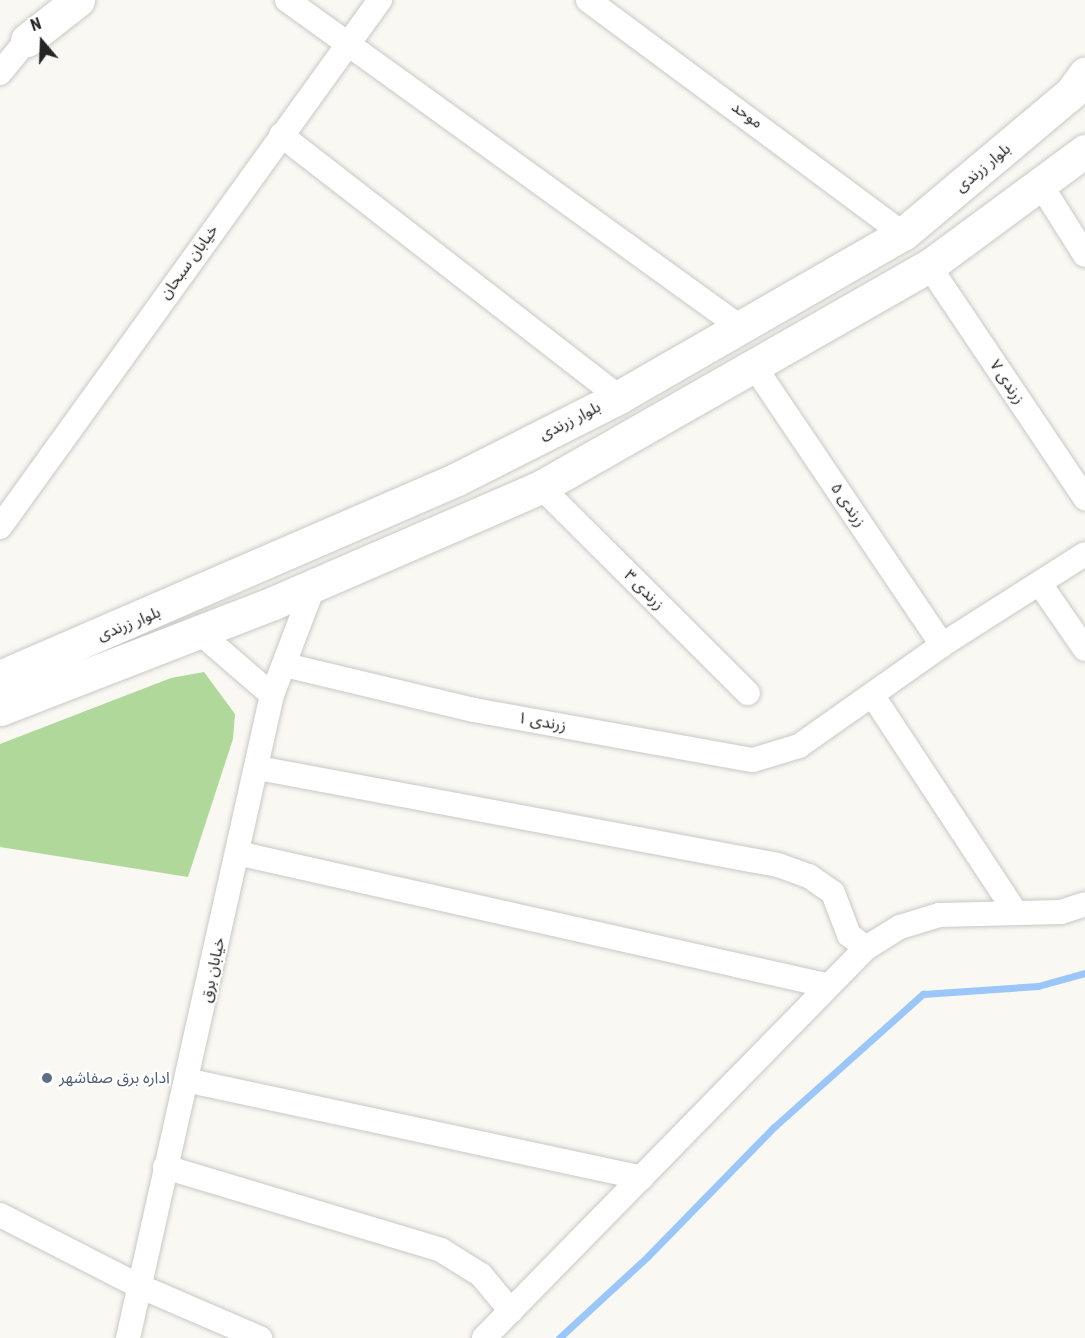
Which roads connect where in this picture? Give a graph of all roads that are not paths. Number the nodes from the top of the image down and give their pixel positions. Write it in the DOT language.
graph roads {
  1 [pos="42,0"];
  2 [pos="78,0"];
  3 [pos="287,0"];
  4 [pos="380,0"];
  5 [pos="588,0"];
  6 [pos="27,40"];
  7 [pos="348,45"];
  8 [pos="0,73"];
  9 [pos="1085,74"];
  10 [pos="281,135"];
  11 [pos="1085,151"];
  12 [pos="1039,182"];
  13 [pos="903,234"];
  14 [pos="1085,255"];
  15 [pos="928,266"];
  16 [pos="820,281"];
  17 [pos="842,316"];
  18 [pos="740,327"];
  19 [pos="754,366"];
  20 [pos="619,397"];
  21 [pos="541,486"];
  22 [pos="1085,498"];
  23 [pos="0,527"];
  24 [pos="1085,554"];
  25 [pos="1040,584"];
  26 [pos="314,585"];
  27 [pos="199,632"];
  28 [pos="942,645"];
  29 [pos="1085,649"];
  30 [pos="285,665"];
  31 [pos="0,677"];
  32 [pos="748,693"];
  33 [pos="272,695"];
  34 [pos="873,696"];
  35 [pos="0,709"];
  36 [pos="258,768"];
  37 [pos="237,853"];
  38 [pos="1085,904"];
  39 [pos="1016,913"];
  40 [pos="866,948"];
  41 [pos="825,985"];
  42 [pos="189,1081"];
  43 [pos="165,1167"];
  44 [pos="642,1178"];
  45 [pos="0,1215"];
  46 [pos="139,1287"];
  47 [pos="511,1311"];
  48 [pos="128,1338"];
  49 [pos="260,1338"];
  50 [pos="484,1338"];
  1 -- 6 [label="main road"];
  2 -- 6 [label="main road"];
  3 -- 7 [label="street"];
  4 -- 7 [label="street, خیابان سبحان"];
  5 -- 13 [label="street, موحد"];
  6 -- 8 [label="street"];
  7 -- 10 [label="street, خیابان سبحان"];
  7 -- 18 [label="street"];
  9 -- 13 [label="main road, بلوار زرندی"];
  10 -- 20 [label="street"];
  10 -- 23 [label="street, خیابان سبحان"];
  11 -- 12 [label="main road, بلوار زرندی"];
  12 -- 14 [label="street"];
  12 -- 15 [label="main road, بلوار زرندی"];
  13 -- 16 [label="main road, بلوار زرندی"];
  15 -- 17 [label="main road, بلوار زرندی"];
  15 -- 22 [label="street, زرندی ۷"];
  16 -- 17 [label="main road"];
  16 -- 18 [label="main road, بلوار زرندی"];
  17 -- 19 [label="main road, بلوار زرندی"];
  18 -- 20 [label="main road, بلوار زرندی"];
  19 -- 21 [label="main road, بلوار زرندی"];
  19 -- 28 [label="street, زرندی ۵"];
  20 -- 31 [label="main road, بلوار زرندی"];
  21 -- 26 [label="main road, بلوار زرندی"];
  21 -- 32 [label="street, زرندی ۳"];
  24 -- 25 [label="street, زرندی ۱"];
  25 -- 28 [label="street, زرندی ۱"];
  25 -- 29 [label="street"];
  26 -- 27 [label="main road, بلوار زرندی"];
  26 -- 30 [label="street"];
  27 -- 33 [label="street"];
  27 -- 35 [label="main road, بلوار زرندی"];
  28 -- 34 [label="street, زرندی ۱"];
  30 -- 33 [label="street"];
  30 -- 34 [label="street, زرندی ۱"];
  33 -- 36 [label="street, خیابان برق"];
  34 -- 39 [label="street"];
  36 -- 37 [label="street, خیابان برق"];
  36 -- 40 [label="street"];
  37 -- 41 [label="street"];
  37 -- 42 [label="street, خیابان برق"];
  38 -- 39 [label="street"];
  39 -- 40 [label="street"];
  40 -- 41 [label="street"];
  41 -- 44 [label="street"];
  42 -- 43 [label="street, خیابان برق"];
  42 -- 44 [label="street"];
  43 -- 46 [label="street, خیابان برق"];
  43 -- 47 [label="street"];
  44 -- 47 [label="street"];
  45 -- 46 [label="street"];
  46 -- 48 [label="street, خیابان برق"];
  46 -- 49 [label="street"];
  47 -- 50 [label="street"];
}
